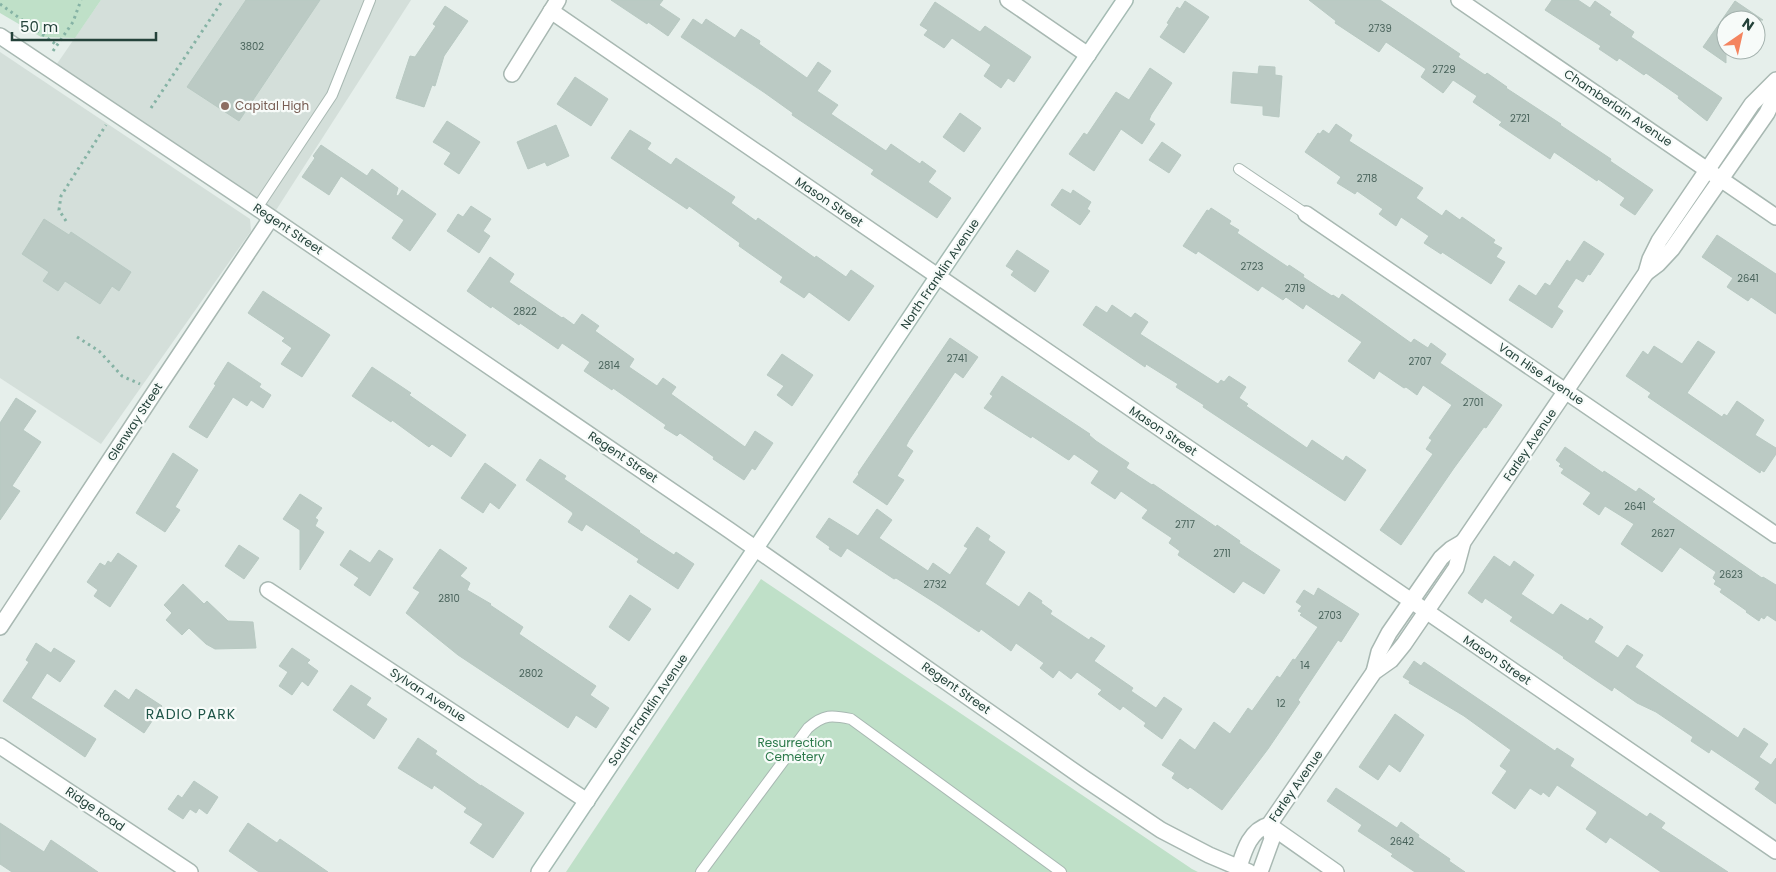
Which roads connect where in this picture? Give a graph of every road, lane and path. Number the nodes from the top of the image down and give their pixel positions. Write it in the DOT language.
graph roads {
  1 [pos="81,0"];
  2 [pos="224,0"];
  3 [pos="370,0"];
  4 [pos="1008,0"];
  5 [pos="1125,0"];
  6 [pos="1460,0"];
  7 [pos="0,4"];
  8 [pos="554,5"];
  9 [pos="0,36"];
  10 [pos="57,44"];
  11 [pos="1088,55"];
  12 [pos="43,65"];
  13 [pos="512,74"];
  14 [pos="1776,80"];
  15 [pos="1776,94"];
  16 [pos="152,108"];
  17 [pos="114,111"];
  18 [pos="1239,169"];
  19 [pos="1707,169"];
  20 [pos="1722,179"];
  21 [pos="257,208"];
  22 [pos="1306,214"];
  23 [pos="1776,217"];
  24 [pos="271,218"];
  25 [pos="66,221"];
  26 [pos="1646,273"];
  27 [pos="938,276"];
  28 [pos="77,337"];
  29 [pos="156,390"];
  30 [pos="1566,392"];
  31 [pos="1776,535"];
  32 [pos="1463,542"];
  33 [pos="756,549"];
  34 [pos="268,590"];
  35 [pos="1411,601"];
  36 [pos="1426,611"];
  37 [pos="0,627"];
  38 [pos="1374,672"];
  39 [pos="0,746"];
  40 [pos="587,801"];
  41 [pos="1269,825"];
  42 [pos="1776,851"];
  43 [pos="1242,870"];
  44 [pos="190,872"];
  45 [pos="539,872"];
  46 [pos="701,872"];
  47 [pos="1061,872"];
  48 [pos="1260,872"];
  49 [pos="1336,872"];
  1 -- 10 [label="path"];
  2 -- 16 [label="path"];
  3 -- 21 [label="lane"];
  4 -- 11 [label="street"];
  5 -- 11 [label="street, North Franklin Avenue"];
  6 -- 19 [label="street, Chamberlain Avenue"];
  7 -- 10 [label="path"];
  8 -- 13 [label="street"];
  8 -- 27 [label="street, Mason Street"];
  9 -- 12 [label="street, Regent Street"];
  10 -- 12 [label="path"];
  11 -- 27 [label="street, North Franklin Avenue"];
  12 -- 17 [label="street, Regent Street"];
  14 -- 19 [label="street, Farley Avenue"];
  15 -- 20 [label="street, Farley Avenue"];
  17 -- 21 [label="street, Regent Street"];
  17 -- 25 [label="path"];
  18 -- 22 [label="lane"];
  19 -- 20 [label="street, Chamberlain Avenue"];
  19 -- 26 [label="street, Farley Avenue"];
  20 -- 23 [label="street, Chamberlain Avenue"];
  20 -- 26 [label="street, Farley Avenue"];
  21 -- 24 [label="street, Regent Street"];
  22 -- 30 [label="street, Van Hise Avenue"];
  24 -- 29 [label="street, Glenway Street"];
  24 -- 33 [label="street, Regent Street"];
  26 -- 30 [label="street, Farley Avenue"];
  27 -- 33 [label="street, North Franklin Avenue"];
  27 -- 35 [label="street, Mason Street"];
  28 -- 29 [label="path"];
  29 -- 37 [label="street, Glenway Street"];
  30 -- 31 [label="street, Van Hise Avenue"];
  30 -- 32 [label="street, Farley Avenue"];
  32 -- 35 [label="street, Farley Avenue"];
  32 -- 36 [label="street, Farley Avenue"];
  33 -- 40 [label="street, South Franklin Avenue"];
  33 -- 43 [label="street, Regent Street"];
  34 -- 40 [label="street, Sylvan Avenue"];
  35 -- 36 [label="street, Mason Street"];
  35 -- 38 [label="street, Farley Avenue"];
  36 -- 38 [label="street, Farley Avenue"];
  36 -- 42 [label="street, Mason Street"];
  38 -- 41 [label="street, Farley Avenue"];
  39 -- 44 [label="street, Ridge Road"];
  40 -- 45 [label="street, South Franklin Avenue"];
  41 -- 43 [label="street, Farley Avenue"];
  41 -- 48 [label="street, Farley Avenue"];
  41 -- 49 [label="street"];
  46 -- 47 [label="lane"];
}
